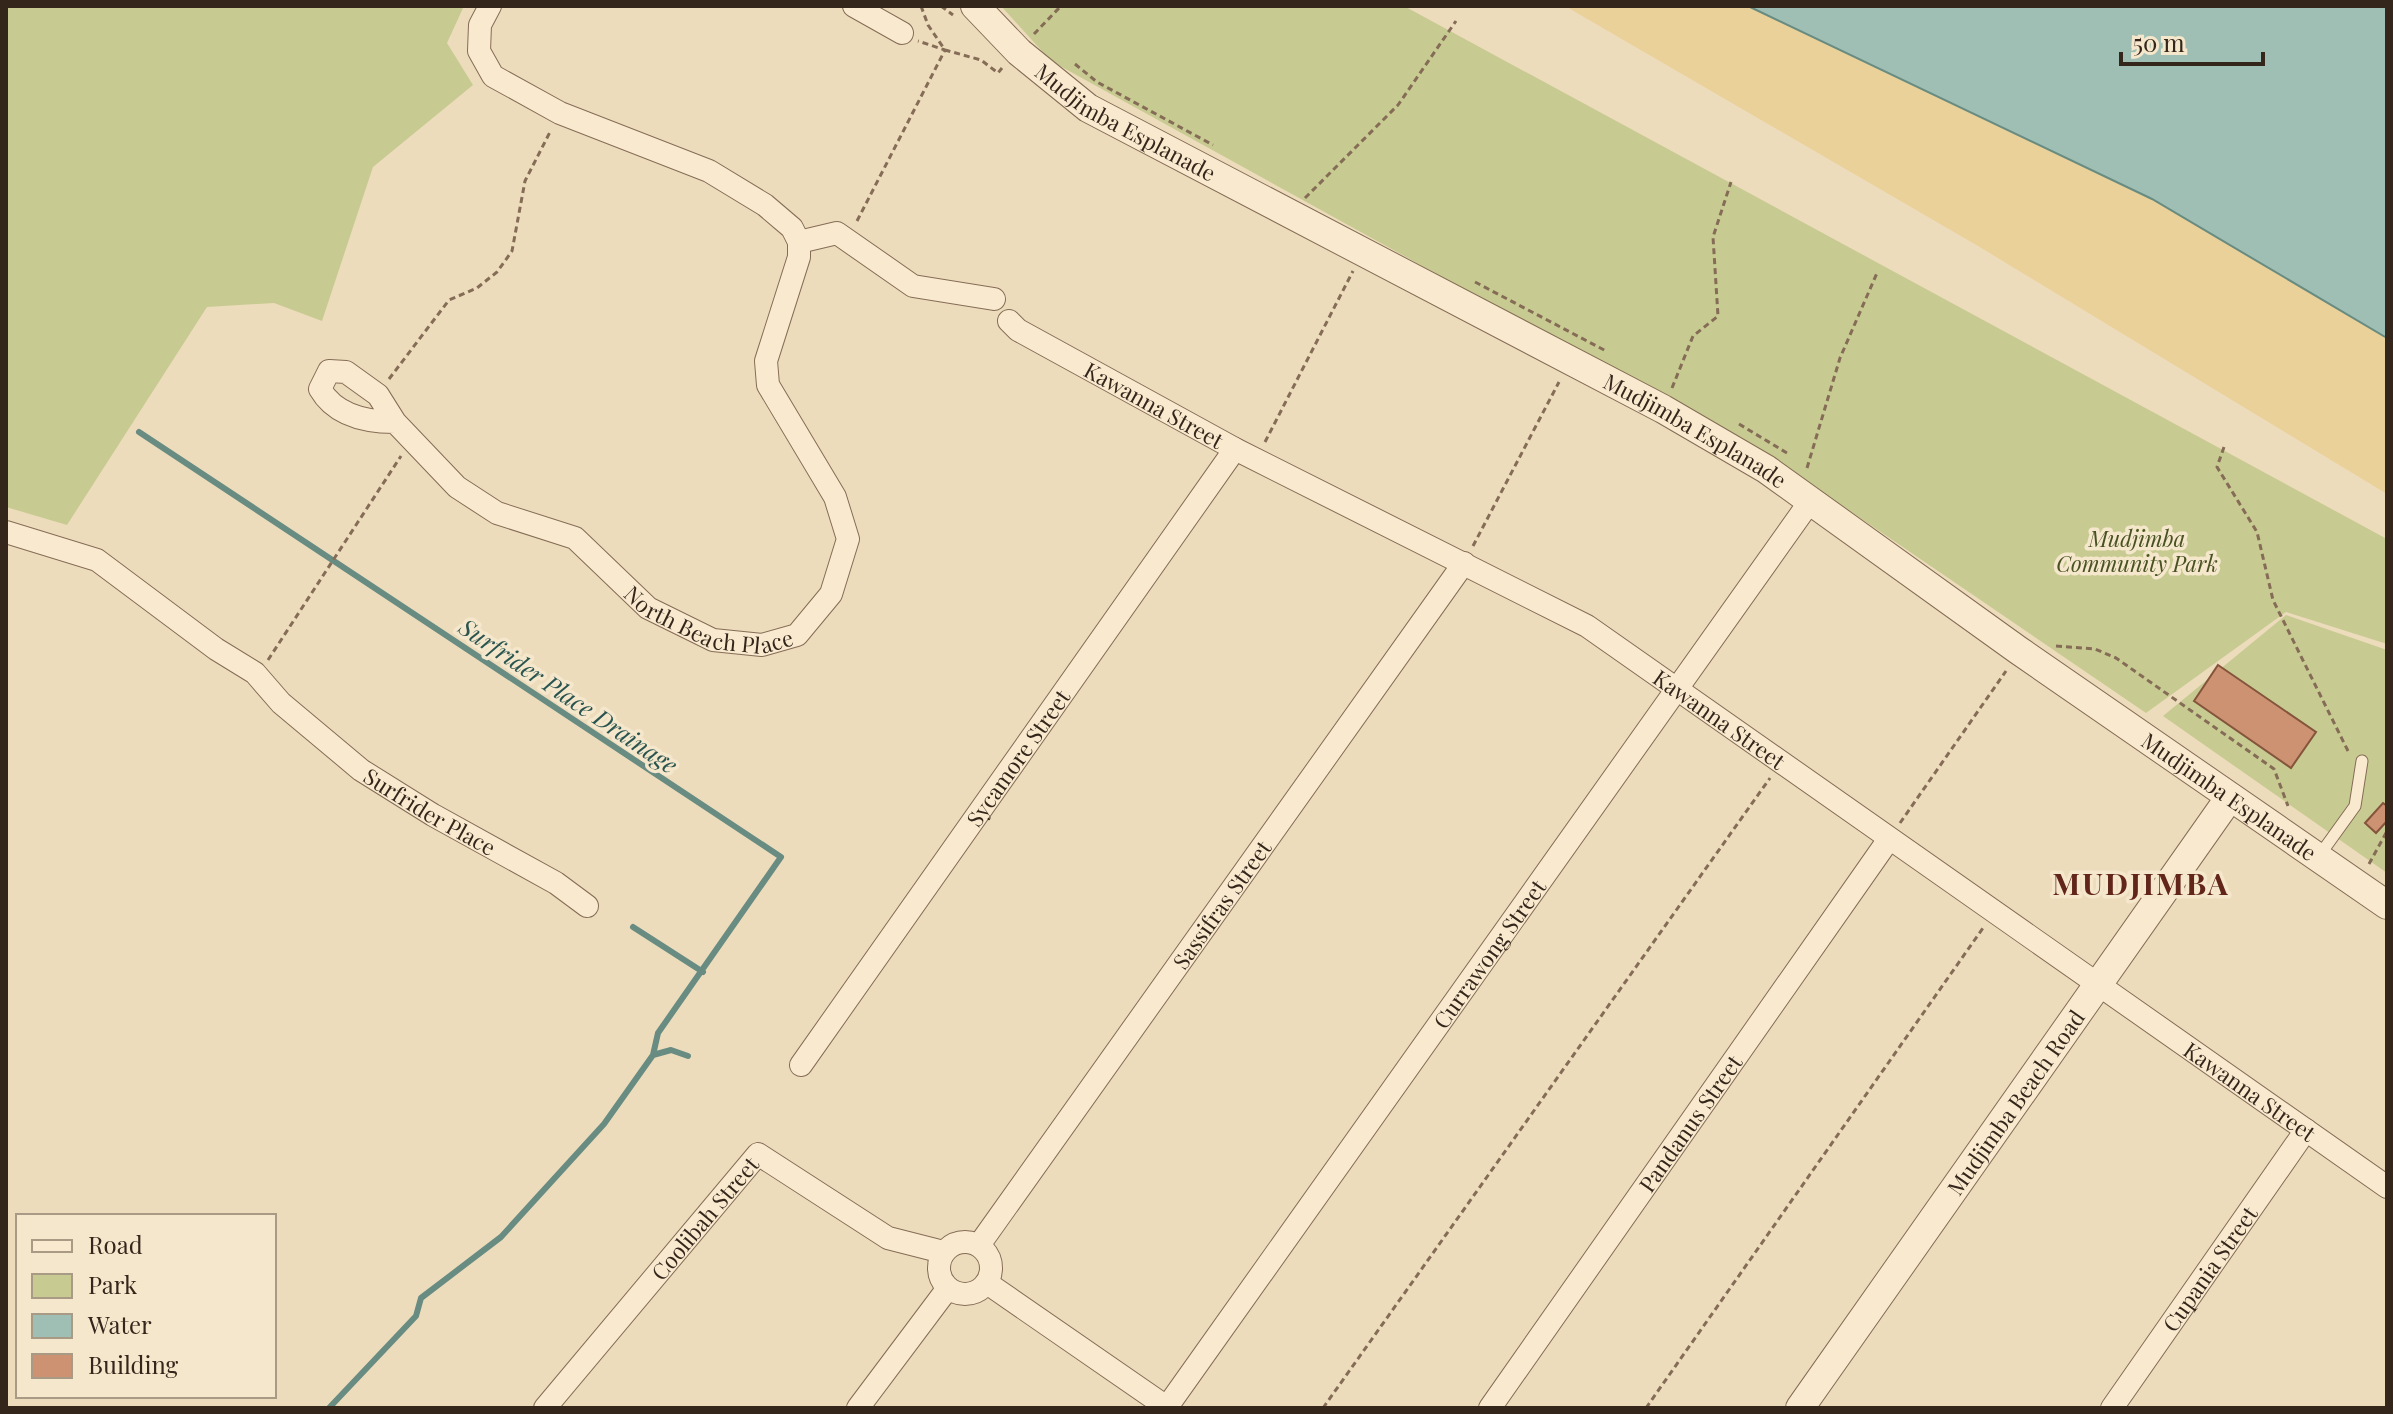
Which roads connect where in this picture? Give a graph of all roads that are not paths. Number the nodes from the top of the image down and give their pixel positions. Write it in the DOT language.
graph roads {
  1 [pos="490,6"];
  2 [pos="854,6"];
  3 [pos="975,6"];
  4 [pos="902,33"];
  5 [pos="799,242"];
  6 [pos="994,299"];
  7 [pos="1009,321"];
  8 [pos="401,429"];
  9 [pos="1235,449"];
  10 [pos="1804,495"];
  11 [pos="6,532"];
  12 [pos="17,540"];
  13 [pos="1464,563"];
  14 [pos="1677,689"];
  15 [pos="2362,761"];
  16 [pos="2230,797"];
  17 [pos="1889,839"];
  18 [pos="2319,856"];
  19 [pos="2387,905"];
  20 [pos="587,906"];
  21 [pos="2099,984"];
  22 [pos="801,1065"];
  23 [pos="2306,1130"];
  24 [pos="2387,1187"];
  25 [pos="979,1245"];
  26 [pos="943,1252"];
  27 [pos="987,1283"];
  28 [pos="948,1288"];
  29 [pos="545,1408"];
  30 [pos="858,1408"];
  31 [pos="1168,1408"];
  32 [pos="1490,1408"];
  33 [pos="1800,1408"];
  34 [pos="2112,1408"];
  1 -- 5 [label="street"];
  2 -- 4 [label="street"];
  3 -- 10 [label="street, Mudjimba Esplanade"];
  5 -- 6 [label="street"];
  5 -- 8 [label="street, North Beach Place"];
  7 -- 9 [label="street, Kawanna Street"];
  8 -- 8 [label="street, North Beach Place"];
  9 -- 13 [label="street, Kawanna Street"];
  9 -- 22 [label="street, Sycamore Street"];
  10 -- 14 [label="street, Currawong Street"];
  10 -- 16 [label="street, Mudjimba Esplanade"];
  11 -- 12 [label="street, Surfrider Place"];
  12 -- 20 [label="street, Surfrider Place"];
  13 -- 14 [label="street, Kawanna Street"];
  13 -- 25 [label="street, Sassifras Street"];
  14 -- 17 [label="street, Kawanna Street"];
  14 -- 31 [label="street, Currawong Street"];
  15 -- 18 [label="lane"];
  16 -- 18 [label="street, Mudjimba Esplanade"];
  16 -- 21 [label="street, Mudjimba Beach Road"];
  17 -- 21 [label="street, Kawanna Street"];
  17 -- 32 [label="street, Pandanus Street"];
  18 -- 19 [label="street, Mudjimba Esplanade"];
  21 -- 23 [label="street, Kawanna Street"];
  21 -- 33 [label="street, Mudjimba Beach Road"];
  23 -- 24 [label="street, Kawanna Street"];
  23 -- 34 [label="street, Cupania Street"];
  25 -- 26 [label="street"];
  25 -- 27 [label="street"];
  26 -- 28 [label="street"];
  26 -- 29 [label="street, Coolibah Street"];
  27 -- 28 [label="street"];
  27 -- 31 [label="street"];
  28 -- 30 [label="street"];
}
